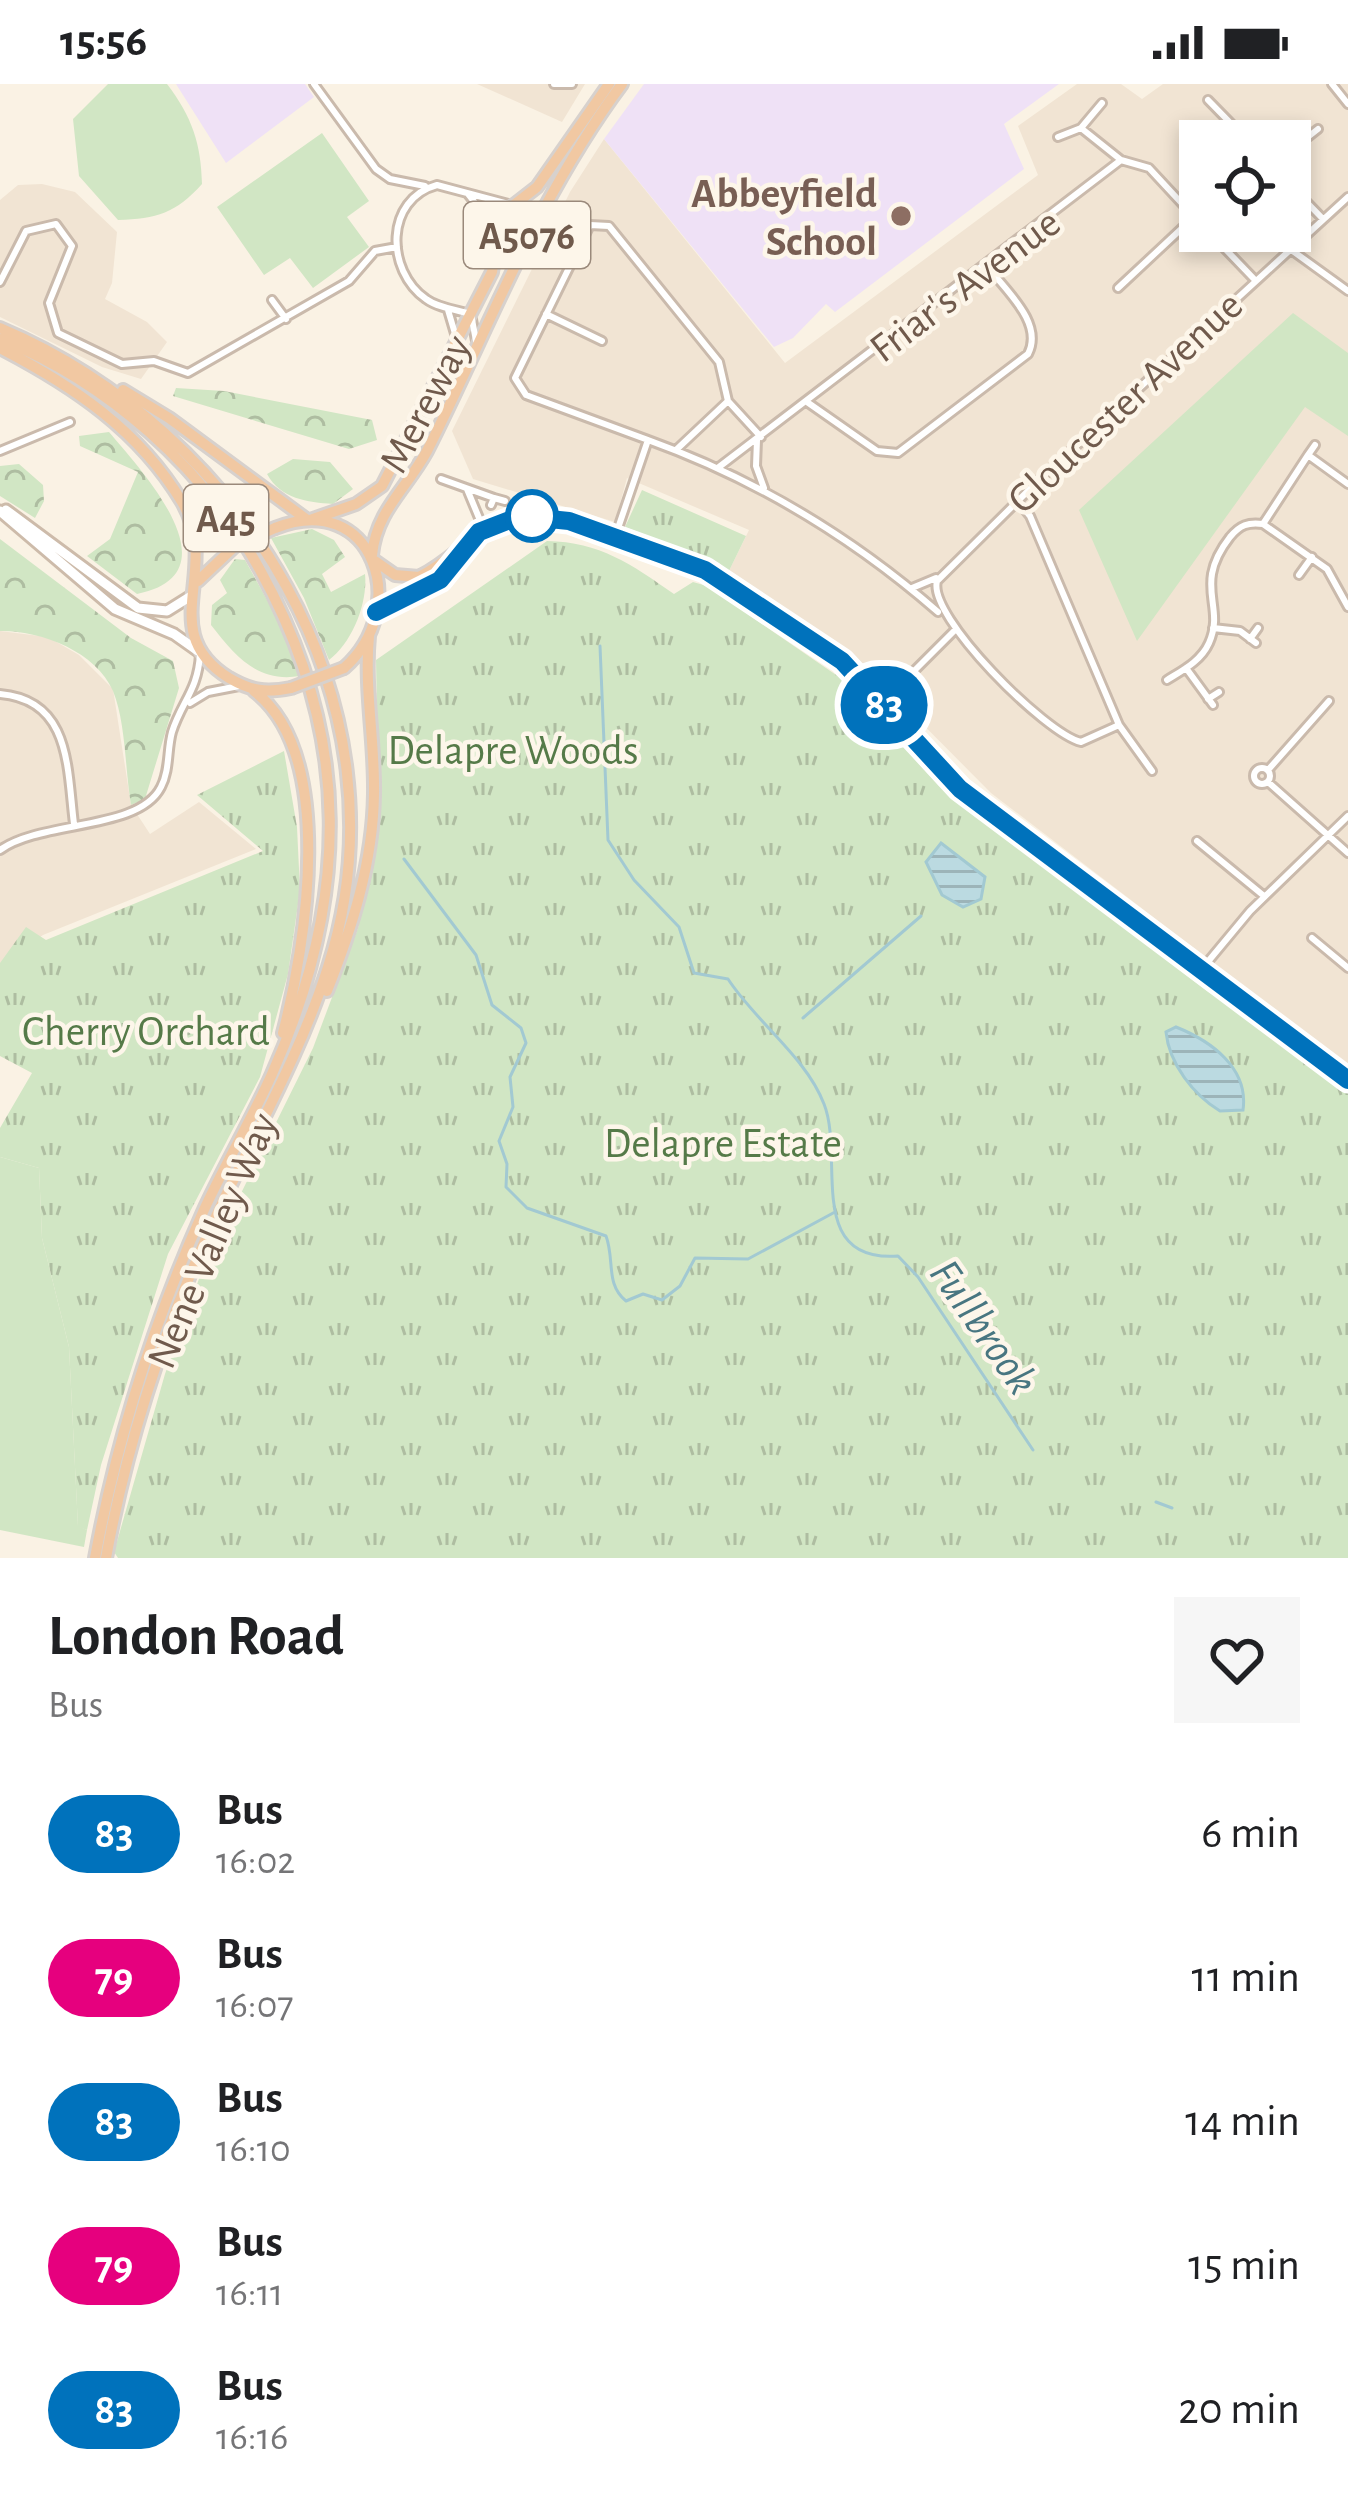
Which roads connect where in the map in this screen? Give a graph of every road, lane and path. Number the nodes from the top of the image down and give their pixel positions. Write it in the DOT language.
graph roads {
  1 [pos="314,84"];
  2 [pos="554,84"];
  3 [pos="572,84"];
  4 [pos="610,84"];
  5 [pos="622,84"];
  6 [pos="1332,84"];
  7 [pos="1208,100"];
  8 [pos="1102,103"];
  9 [pos="1348,104"];
  10 [pos="1228,120"];
  11 [pos="1082,128"];
  12 [pos="1318,129"];
  13 [pos="1311,135"];
  14 [pos="1058,137"];
  15 [pos="1121,160"];
  16 [pos="429,186"];
  17 [pos="468,194"];
  18 [pos="1348,197"];
  19 [pos="1179,200"];
  20 [pos="512,205"];
  21 [pos="1311,206"];
  22 [pos="1322,218"];
  23 [pos="1311,229"];
  24 [pos="529,230"];
  25 [pos="495,232"];
  26 [pos="1179,235"];
  27 [pos="397,247"];
  28 [pos="1228,252"];
  29 [pos="1287,252"];
  30 [pos="1294,252"];
  31 [pos="988,267"];
  32 [pos="1255,280"];
  33 [pos="0,282"];
  34 [pos="1118,288"];
  35 [pos="1348,291"];
  36 [pos="272,300"];
  37 [pos="447,308"];
  38 [pos="545,313"];
  39 [pos="471,314"];
  40 [pos="286,319"];
  41 [pos="0,328"];
  42 [pos="476,341"];
  43 [pos="602,341"];
  44 [pos="0,344"];
  45 [pos="450,358"];
  46 [pos="88,371"];
  47 [pos="728,400"];
  48 [pos="807,402"];
  49 [pos="70,422"];
  50 [pos="759,438"];
  51 [pos="649,440"];
  52 [pos="1315,445"];
  53 [pos="676,450"];
  54 [pos="0,452"];
  55 [pos="1308,455"];
  56 [pos="719,467"];
  57 [pos="441,478"];
  58 [pos="1348,484"];
  59 [pos="466,488"];
  60 [pos="765,490"];
  61 [pos="1017,500"];
  62 [pos="505,501"];
  63 [pos="0,509"];
  64 [pos="308,520"];
  65 [pos="1263,524"];
  66 [pos="481,531"];
  67 [pos="615,537"];
  68 [pos="1312,557"];
  69 [pos="374,558"];
  70 [pos="1299,574"];
  71 [pos="939,578"];
  72 [pos="912,588"];
  73 [pos="193,590"];
  74 [pos="1345,604"];
  75 [pos="376,612"];
  76 [pos="942,612"];
  77 [pos="1213,628"];
  78 [pos="1258,628"];
  79 [pos="954,631"];
  80 [pos="369,636"];
  81 [pos="199,653"];
  82 [pos="1186,668"];
  83 [pos="1167,680"];
  84 [pos="248,688"];
  85 [pos="1219,692"];
  86 [pos="0,694"];
  87 [pos="1329,701"];
  88 [pos="883,704"];
  89 [pos="187,706"];
  90 [pos="1119,724"];
  91 [pos="1268,770"];
  92 [pos="1152,771"];
  93 [pos="1268,782"];
  94 [pos="1348,816"];
  95 [pos="74,824"];
  96 [pos="1328,835"];
  97 [pos="1197,841"];
  98 [pos="0,850"];
  99 [pos="1348,853"];
  100 [pos="1265,896"];
  101 [pos="1312,938"];
  102 [pos="1348,968"];
  103 [pos="1202,970"];
  104 [pos="271,1076"];
  105 [pos="1348,1080"];
  106 [pos="253,1137"];
  107 [pos="95,1558"];
  108 [pos="106,1558"];
  1 -- 16 [label="street"];
  2 -- 3 [label="street"];
  4 -- 20 [label="highway, Mereway / A5076"];
  5 -- 24 [label="highway, Mereway / A5076"];
  6 -- 9 [label="street"];
  7 -- 10 [label="street"];
  8 -- 11 [label="street"];
  11 -- 14 [label="street"];
  11 -- 15 [label="street"];
  12 -- 13 [label="street"];
  15 -- 19 [label="street"];
  15 -- 31 [label="street, Friar's Avenue"];
  16 -- 17 [label="street"];
  16 -- 27 [label="street"];
  17 -- 20 [label="street"];
  17 -- 25 [label="street"];
  18 -- 22 [label="street, Gloucester Avenue"];
  20 -- 24 [label="street"];
  20 -- 25 [label="highway, Mereway / A5076"];
  21 -- 22 [label="street"];
  22 -- 23 [label="street, Gloucester Avenue"];
  24 -- 25 [label="street"];
  24 -- 42 [label="highway, Mereway / A5076"];
  25 -- 39 [label="highway, Mereway / A5076"];
  26 -- 34 [label="street"];
  27 -- 37 [label="street"];
  27 -- 40 [label="street"];
  28 -- 32 [label="street"];
  29 -- 32 [label="street, Gloucester Avenue"];
  30 -- 35 [label="street"];
  31 -- 48 [label="street, Friar's Avenue"];
  31 -- 48 [label="street"];
  32 -- 61 [label="street, Gloucester Avenue"];
  33 -- 40 [label="street"];
  36 -- 40 [label="street"];
  37 -- 39 [label="street"];
  37 -- 45 [label="street"];
  38 -- 43 [label="street"];
  38 -- 47 [label="street"];
  38 -- 51 [label="street"];
  39 -- 42 [label="street, Mereway"];
  39 -- 45 [label="highway, Mereway / A5076"];
  41 -- 46 [label="highway, A45"];
  42 -- 69 [label="highway, Mereway / A5076"];
  44 -- 73 [label="highway"];
  44 -- 104 [label="highway, Nene Valley Way / A45"];
  45 -- 64 [label="highway, Mereway / A5076"];
  46 -- 64 [label="highway"];
  46 -- 106 [label="highway, Nene Valley Way / A45"];
  47 -- 50 [label="street"];
  47 -- 53 [label="street"];
  48 -- 50 [label="street, Friar's Avenue"];
  49 -- 54 [label="street"];
  50 -- 56 [label="street, Friar's Avenue"];
  50 -- 60 [label="street"];
  51 -- 53 [label="street"];
  51 -- 67 [label="street"];
  52 -- 55 [label="street"];
  53 -- 56 [label="street"];
  55 -- 58 [label="street"];
  55 -- 65 [label="street"];
  56 -- 60 [label="street"];
  57 -- 59 [label="street"];
  59 -- 62 [label="street"];
  59 -- 66 [label="street"];
  60 -- 72 [label="street"];
  61 -- 71 [label="street, Gloucester Avenue"];
  61 -- 90 [label="street"];
  63 -- 73 [label="main road"];
  63 -- 81 [label="main road"];
  64 -- 69 [label="highway"];
  64 -- 73 [label="highway, bridge"];
  65 -- 68 [label="street"];
  65 -- 77 [label="street"];
  66 -- 67 [label="highway"];
  66 -- 69 [label="highway"];
  66 -- 75 [label="highway"];
  67 -- 88 [label="highway"];
  68 -- 70 [label="street"];
  68 -- 74 [label="street"];
  69 -- 75 [label="highway"];
  71 -- 72 [label="street"];
  71 -- 76 [label="street"];
  72 -- 76 [label="street"];
  73 -- 81 [label="highway"];
  75 -- 80 [label="highway"];
  76 -- 79 [label="street"];
  77 -- 78 [label="street"];
  77 -- 82 [label="street"];
  79 -- 88 [label="street"];
  79 -- 90 [label="street"];
  80 -- 84 [label="highway, bridge"];
  80 -- 106 [label="highway"];
  81 -- 84 [label="highway"];
  81 -- 89 [label="street"];
  82 -- 83 [label="street"];
  82 -- 85 [label="street"];
  84 -- 89 [label="street"];
  84 -- 104 [label="highway"];
  86 -- 95 [label="street"];
  87 -- 91 [label="street"];
  88 -- 103 [label="highway"];
  89 -- 95 [label="street"];
  90 -- 92 [label="street"];
  91 -- 93 [label="street"];
  91 -- 93 [label="street"];
  93 -- 96 [label="street"];
  94 -- 96 [label="street"];
  95 -- 98 [label="street"];
  96 -- 99 [label="street"];
  96 -- 100 [label="street"];
  97 -- 100 [label="street"];
  100 -- 103 [label="street"];
  101 -- 102 [label="street"];
  103 -- 105 [label="highway"];
  104 -- 107 [label="highway, Nene Valley Way / A45"];
  106 -- 108 [label="highway, Nene Valley Way / A45"];
}
